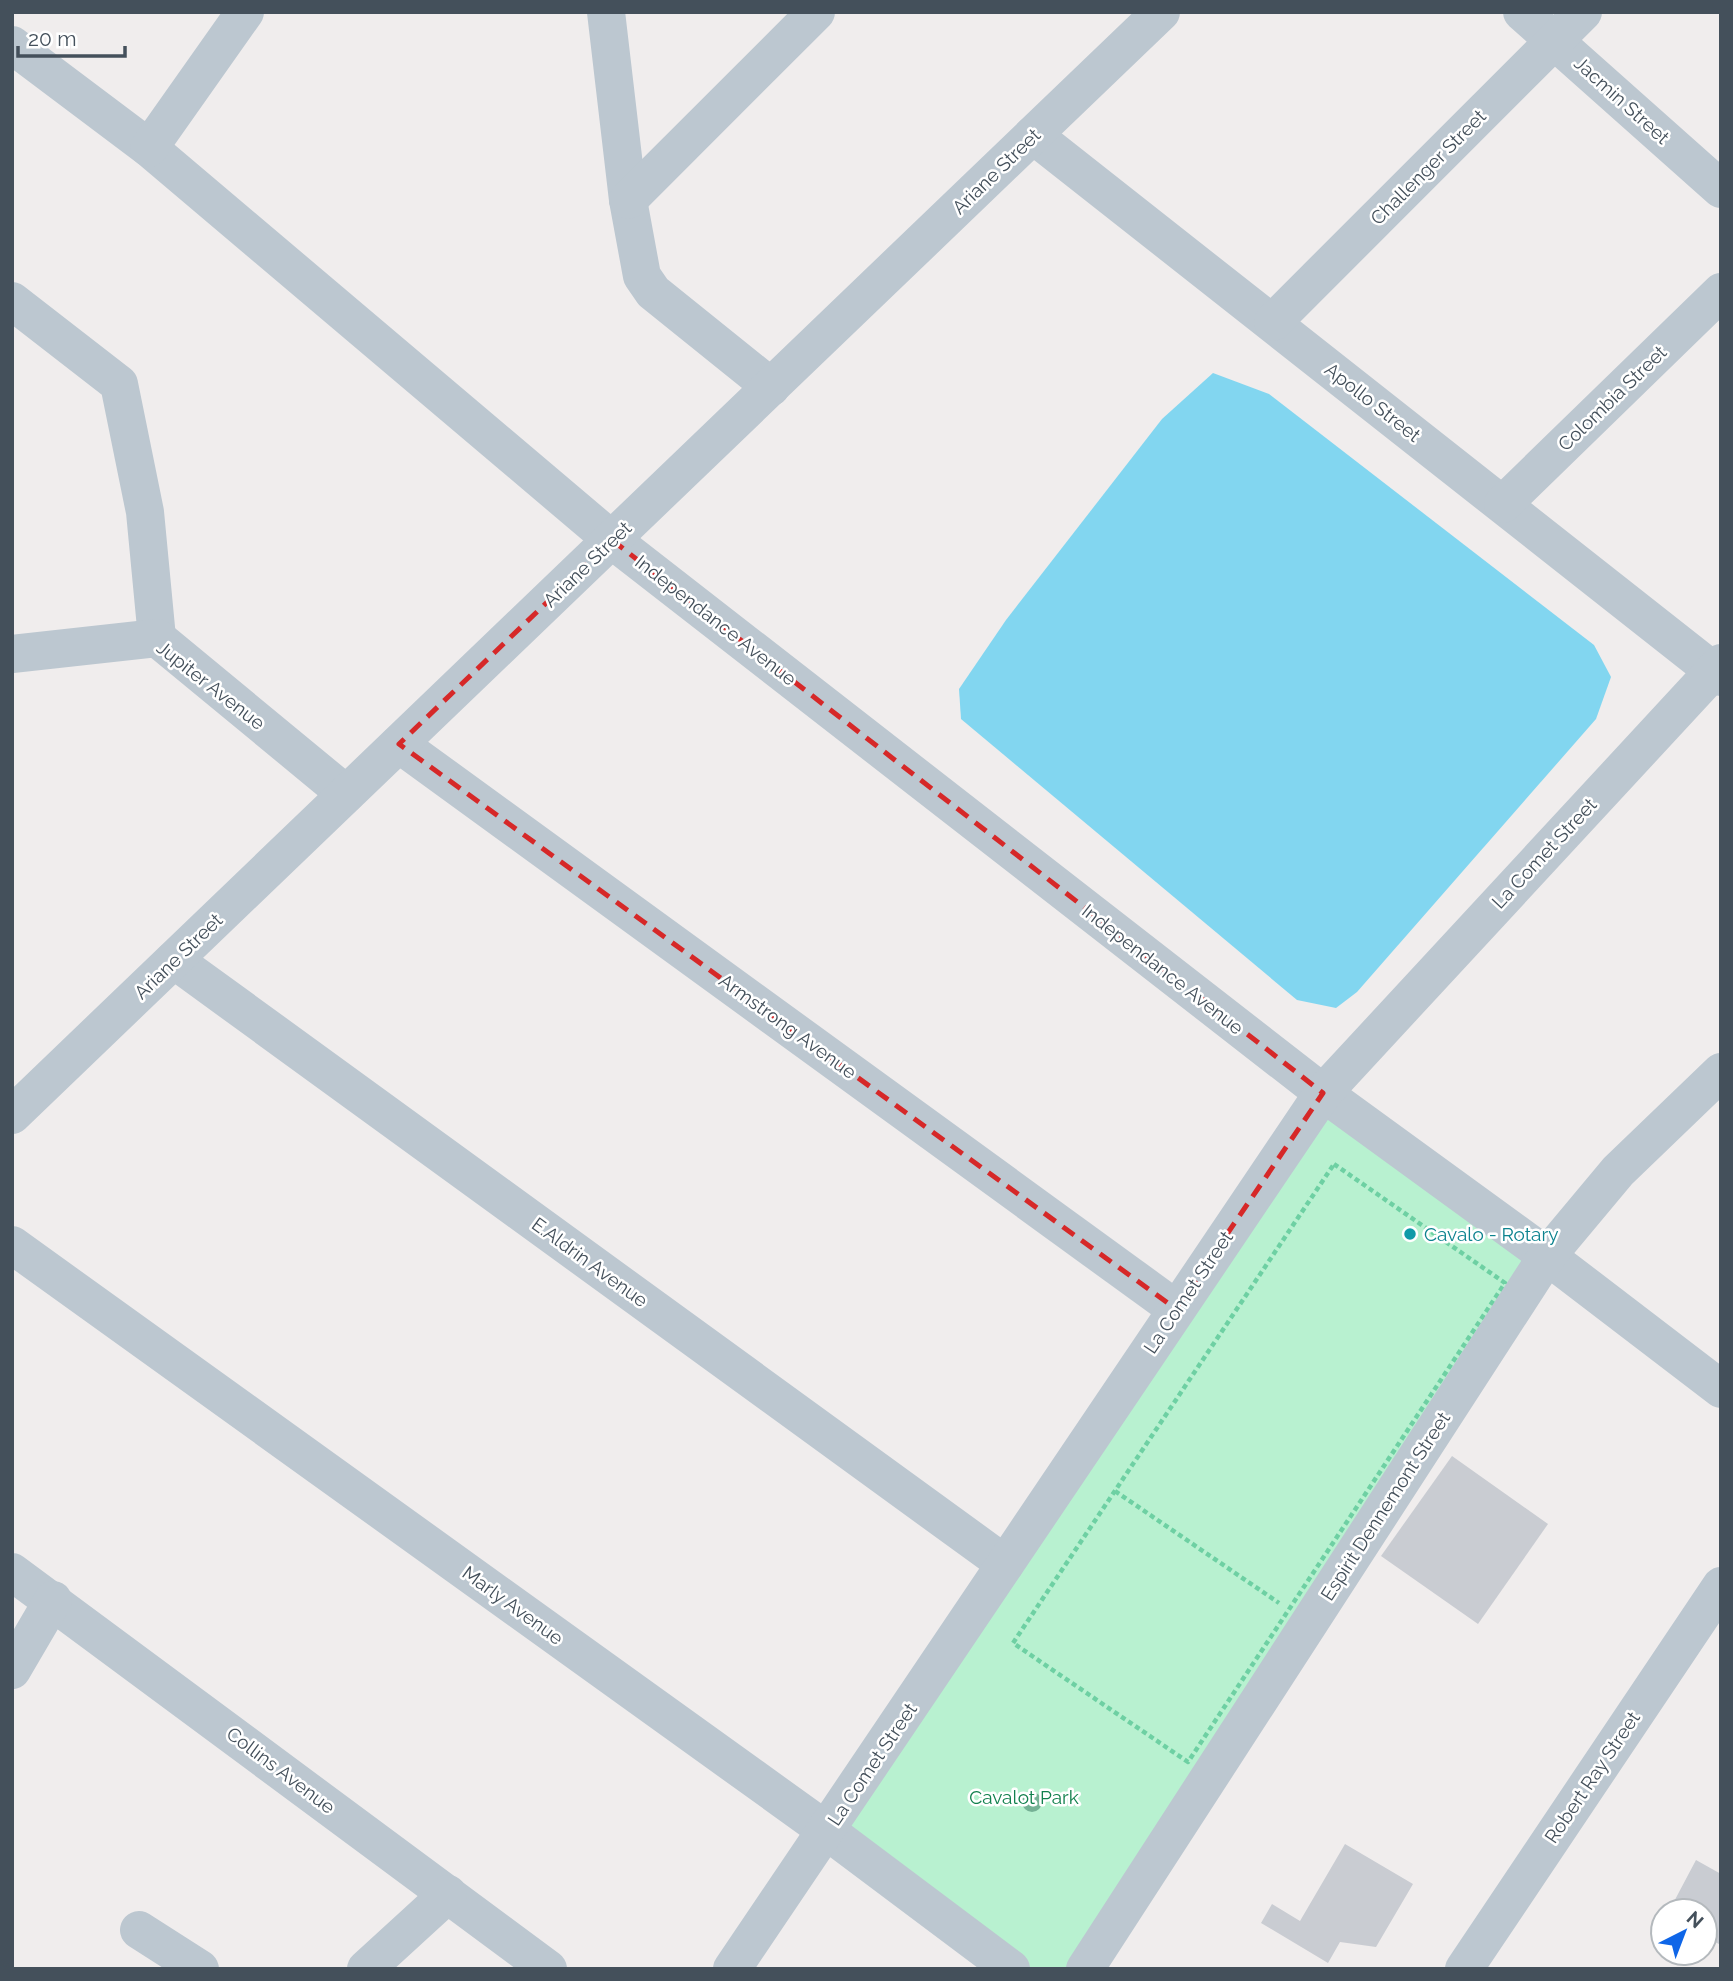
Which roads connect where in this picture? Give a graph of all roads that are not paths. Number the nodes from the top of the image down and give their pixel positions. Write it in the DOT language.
graph roads {
  1 [pos="245,12"];
  2 [pos="606,12"];
  3 [pos="816,12"];
  4 [pos="1161,12"];
  5 [pos="1522,12"];
  6 [pos="1583,12"];
  7 [pos="1554,41"];
  8 [pos="12,45"];
  9 [pos="1033,135"];
  10 [pos="149,148"];
  11 [pos="1721,189"];
  12 [pos="628,200"];
  13 [pos="1721,292"];
  14 [pos="12,301"];
  15 [pos="1273,322"];
  16 [pos="771,387"];
  17 [pos="1503,504"];
  18 [pos="612,540"];
  19 [pos="157,638"];
  20 [pos="12,654"];
  21 [pos="1718,670"];
  22 [pos="399,744"];
  23 [pos="346,794"];
  24 [pos="174,960"];
  25 [pos="1721,1072"];
  26 [pos="1323,1093"];
  27 [pos="12,1115"];
  28 [pos="12,1245"];
  29 [pos="1547,1256"];
  30 [pos="1176,1308"];
  31 [pos="1721,1389"];
  32 [pos="1005,1564"];
  33 [pos="12,1572"];
  34 [pos="1721,1586"];
  35 [pos="53,1600"];
  36 [pos="12,1670"];
  37 [pos="827,1831"];
  38 [pos="448,1894"];
  39 [pos="139,1930"];
  40 [pos="200,1969"];
  41 [pos="366,1969"];
  42 [pos="548,1969"];
  43 [pos="732,1969"];
  44 [pos="1011,1969"];
  45 [pos="1084,1969"];
  46 [pos="1464,1969"];
  1 -- 10 [label="street"];
  2 -- 12 [label="street"];
  3 -- 12 [label="street"];
  4 -- 9 [label="street, Ariane Street"];
  5 -- 7 [label="street, Jacmin Street"];
  6 -- 7 [label="street, Challenger Street"];
  7 -- 11 [label="street, Jacmin Street"];
  7 -- 15 [label="street, Challenger Street"];
  8 -- 10 [label="street, Independance Avenue"];
  9 -- 15 [label="street, Apollo Street"];
  9 -- 16 [label="street, Ariane Street"];
  10 -- 18 [label="street, Independance Avenue"];
  12 -- 16 [label="street"];
  13 -- 17 [label="street, Colombia Street"];
  14 -- 19 [label="street"];
  15 -- 17 [label="street, Apollo Street"];
  16 -- 18 [label="street, Ariane Street"];
  17 -- 21 [label="street, Apollo Street"];
  18 -- 22 [label="street, Ariane Street"];
  18 -- 26 [label="street, Independance Avenue"];
  19 -- 20 [label="street, Jupiter Avenue"];
  19 -- 23 [label="street, Jupiter Avenue"];
  21 -- 26 [label="street, La Comet Street"];
  22 -- 23 [label="street, Ariane Street"];
  22 -- 30 [label="street, Armstrong Avenue"];
  23 -- 24 [label="street, Ariane Street"];
  24 -- 27 [label="street, Ariane Street"];
  24 -- 32 [label="street, E.Aldrin Avenue"];
  25 -- 29 [label="street, Espirit Dennemont Street"];
  26 -- 29 [label="street, Independance Avenue"];
  26 -- 30 [label="street, La Comet Street"];
  28 -- 37 [label="street, Marly Avenue"];
  29 -- 31 [label="street, Independance Avenue"];
  29 -- 45 [label="street, Espirit Dennemont Street"];
  30 -- 32 [label="street, La Comet Street"];
  32 -- 37 [label="street, La Comet Street"];
  33 -- 35 [label="street, Collins Avenue"];
  34 -- 46 [label="street, Robert Ray Street"];
  35 -- 36 [label="street"];
  35 -- 38 [label="street, Collins Avenue"];
  37 -- 43 [label="street, La Comet Street"];
  37 -- 44 [label="street, Marly Avenue"];
  38 -- 41 [label="street"];
  38 -- 42 [label="street, Collins Avenue"];
  39 -- 40 [label="street"];
}
